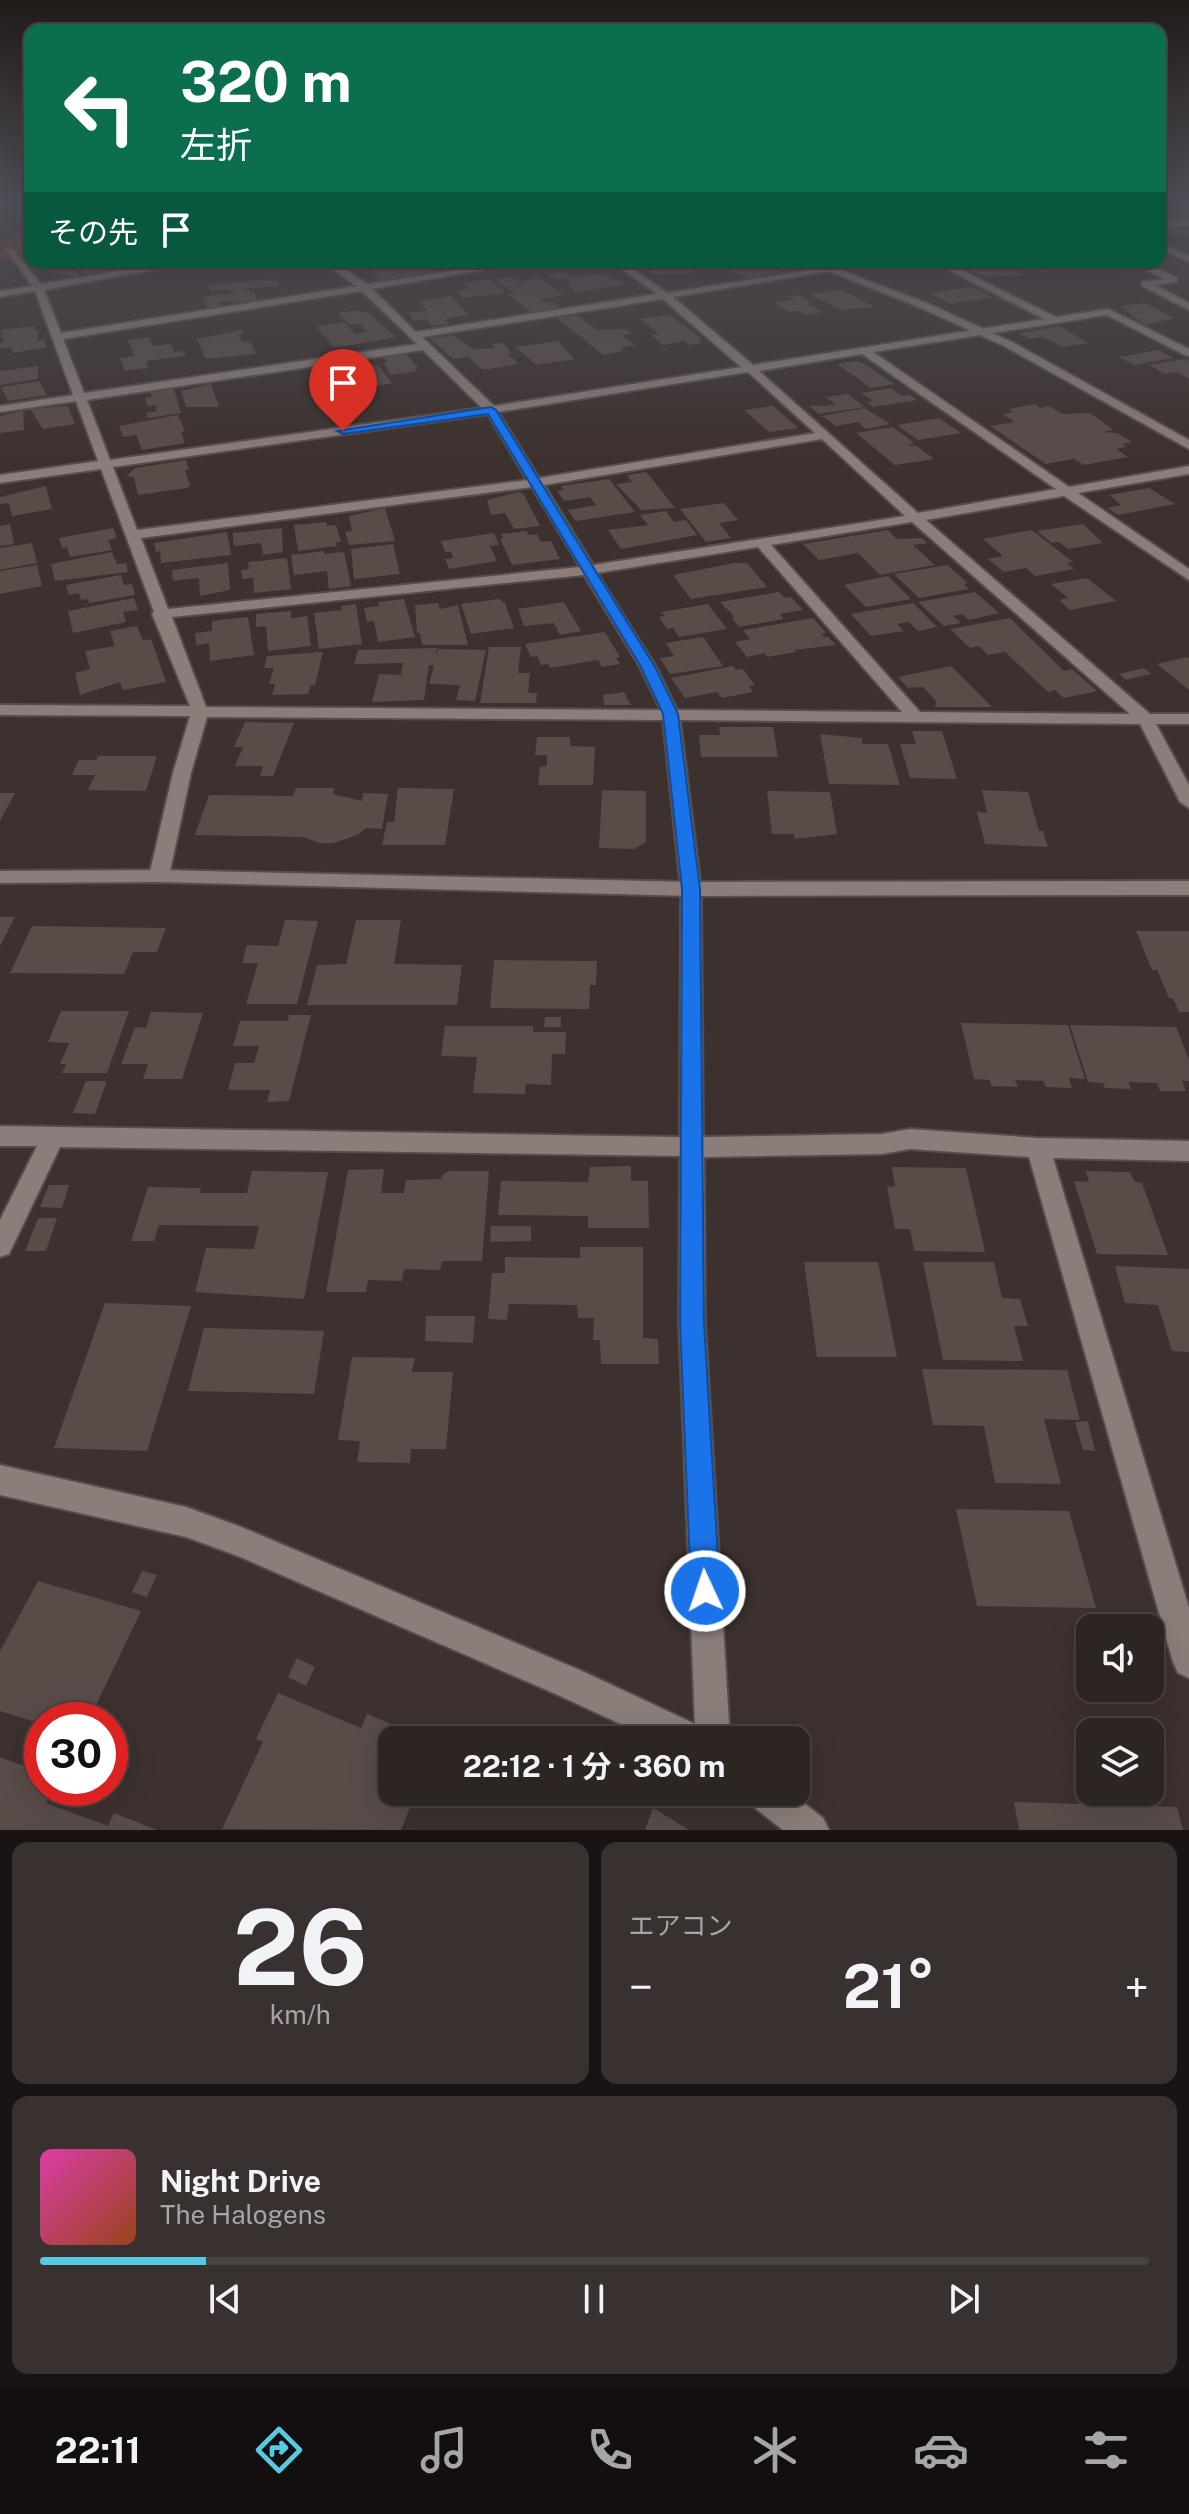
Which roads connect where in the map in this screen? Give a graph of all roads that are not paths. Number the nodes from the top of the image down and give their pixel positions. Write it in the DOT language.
graph roads {
  1 [pos="30,288"];
  2 [pos="39,288"];
  3 [pos="355,288"];
  4 [pos="366,288"];
  5 [pos="655,288"];
  6 [pos="719,288"];
  7 [pos="879,288"];
  8 [pos="991,288"];
  9 [pos="1153,288"];
  10 [pos="0,294"];
  11 [pos="667,297"];
  12 [pos="1189,307"];
  13 [pos="1056,321"];
  14 [pos="983,334"];
  15 [pos="56,337"];
  16 [pos="422,340"];
  17 [pos="864,351"];
  18 [pos="1189,353"];
  19 [pos="750,370"];
  20 [pos="81,398"];
  21 [pos="0,409"];
  22 [pos="491,410"];
  23 [pos="824,435"];
  24 [pos="1189,445"];
  25 [pos="106,464"];
  26 [pos="1189,470"];
  27 [pos="0,479"];
  28 [pos="535,483"];
  29 [pos="1065,491"];
  30 [pos="915,518"];
  31 [pos="131,535"];
  32 [pos="760,541"];
  33 [pos="587,570"];
  34 [pos="1189,576"];
  35 [pos="160,614"];
  36 [pos="0,710"];
  37 [pos="200,712"];
  38 [pos="671,714"];
  39 [pos="915,716"];
  40 [pos="1145,718"];
  41 [pos="1189,719"];
  42 [pos="1189,802"];
  43 [pos="159,876"];
  44 [pos="0,877"];
  45 [pos="1189,888"];
  46 [pos="691,889"];
  47 [pos="0,1136"];
  48 [pos="53,1137"];
  49 [pos="693,1147"];
  50 [pos="1038,1148"];
  51 [pos="1189,1151"];
  52 [pos="0,1246"];
  53 [pos="0,1480"];
  54 [pos="1189,1662"];
  55 [pos="662,1726"];
  56 [pos="712,1726"];
  57 [pos="780,1806"];
  58 [pos="811,1830"];
  1 -- 10 [label="street"];
  2 -- 15 [label="street"];
  3 -- 15 [label="street"];
  4 -- 16 [label="street"];
  5 -- 11 [label="street"];
  6 -- 11 [label="street"];
  7 -- 14 [label="street"];
  8 -- 13 [label="street"];
  9 -- 12 [label="street"];
  11 -- 16 [label="street"];
  11 -- 19 [label="street"];
  13 -- 14 [label="street"];
  13 -- 18 [label="street"];
  14 -- 17 [label="street"];
  14 -- 24 [label="street"];
  15 -- 20 [label="street"];
  16 -- 20 [label="street"];
  16 -- 22 [label="street"];
  17 -- 19 [label="street"];
  17 -- 29 [label="street"];
  19 -- 22 [label="street"];
  19 -- 23 [label="street"];
  20 -- 21 [label="street"];
  20 -- 25 [label="street"];
  22 -- 25 [label="street"];
  22 -- 28 [label="street"];
  23 -- 28 [label="street"];
  23 -- 30 [label="street"];
  25 -- 27 [label="street"];
  25 -- 31 [label="street"];
  26 -- 29 [label="street"];
  28 -- 31 [label="street"];
  28 -- 33 [label="street"];
  29 -- 30 [label="street"];
  29 -- 34 [label="street"];
  30 -- 32 [label="street"];
  30 -- 40 [label="street"];
  31 -- 35 [label="street"];
  32 -- 33 [label="street"];
  32 -- 39 [label="street"];
  33 -- 35 [label="street"];
  33 -- 38 [label="street"];
  35 -- 37 [label="street"];
  36 -- 37 [label="street"];
  37 -- 38 [label="street"];
  37 -- 43 [label="street"];
  38 -- 39 [label="street"];
  38 -- 46 [label="street"];
  39 -- 40 [label="street"];
  40 -- 41 [label="street"];
  40 -- 42 [label="street"];
  43 -- 44 [label="street"];
  43 -- 46 [label="street"];
  45 -- 46 [label="street"];
  46 -- 49 [label="street"];
  47 -- 48 [label="street"];
  48 -- 49 [label="street"];
  48 -- 52 [label="street"];
  49 -- 50 [label="street"];
  49 -- 56 [label="street"];
  50 -- 51 [label="street"];
  50 -- 54 [label="street"];
  53 -- 55 [label="street"];
  57 -- 58 [label="street"];
}
